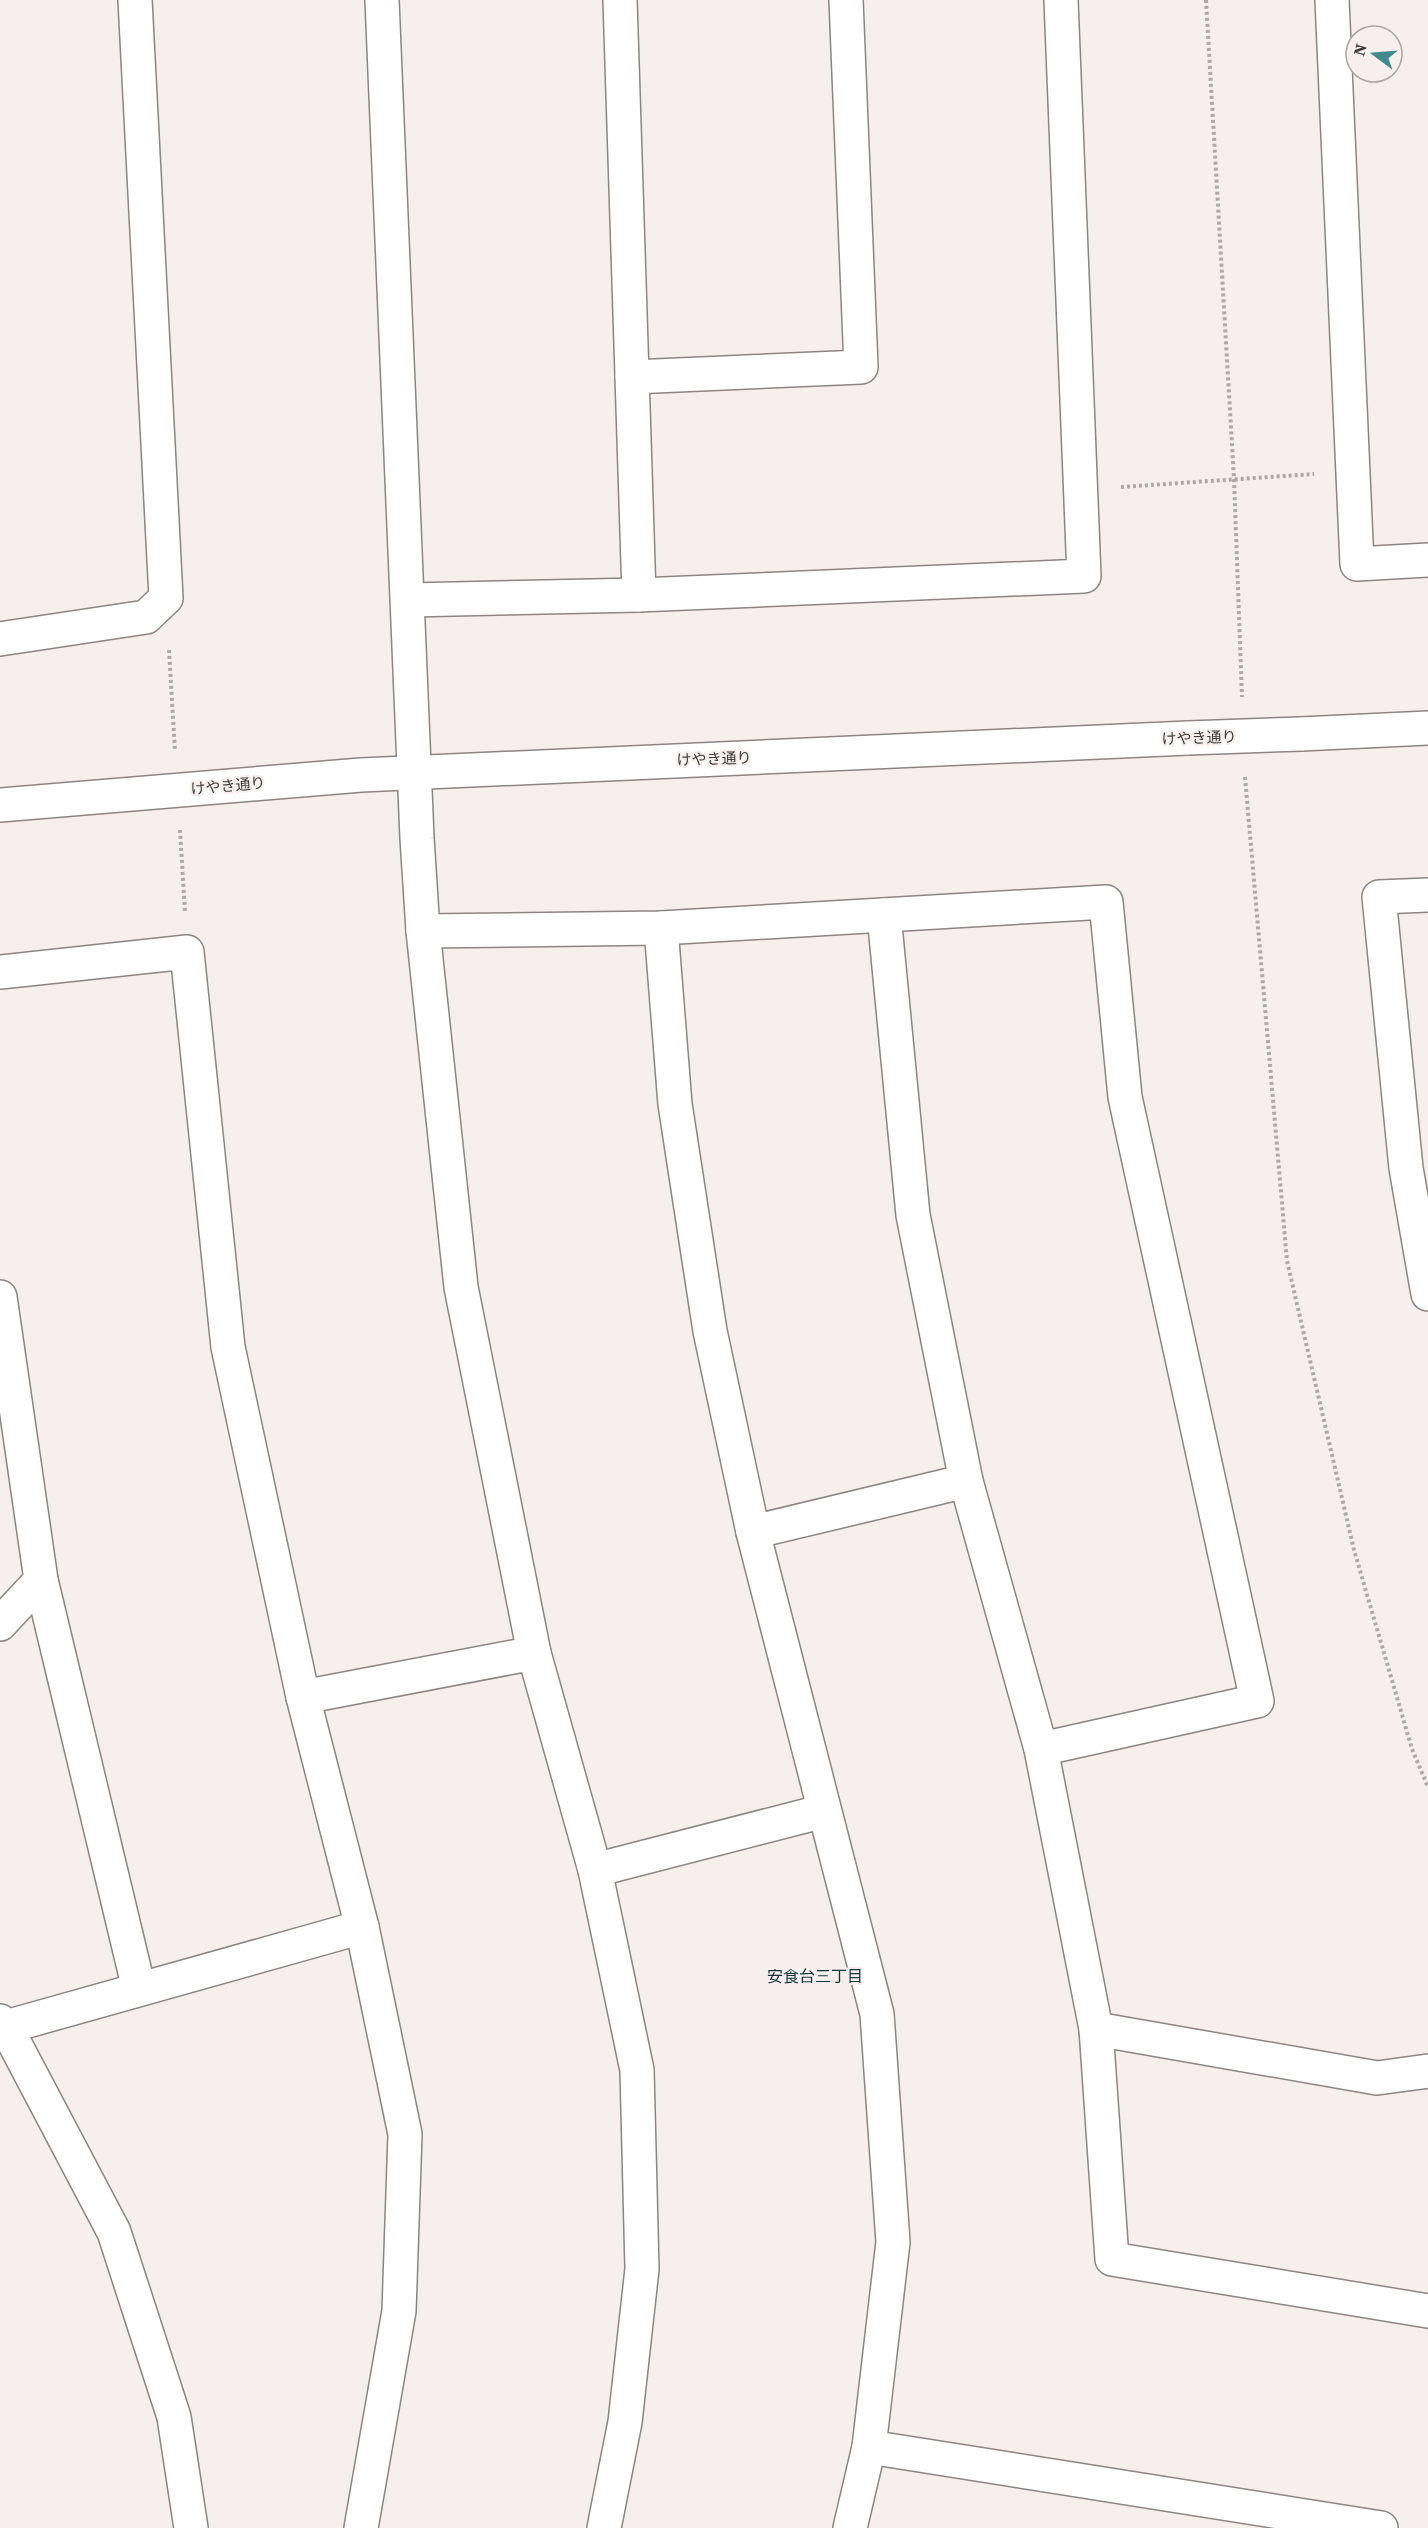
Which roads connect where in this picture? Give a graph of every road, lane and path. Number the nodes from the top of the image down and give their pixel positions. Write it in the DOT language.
graph roads {
  1 [pos="135,0"];
  2 [pos="382,0"];
  3 [pos="620,0"];
  4 [pos="846,0"];
  5 [pos="1061,0"];
  6 [pos="1206,0"];
  7 [pos="1332,0"];
  8 [pos="632,377"];
  9 [pos="1354,471"];
  10 [pos="1234,479"];
  11 [pos="1080,490"];
  12 [pos="1428,560"];
  13 [pos="639,596"];
  14 [pos="409,600"];
  15 [pos="0,639"];
  16 [pos="1242,702"];
  17 [pos="1428,728"];
  18 [pos="415,772"];
  19 [pos="1245,772"];
  20 [pos="0,805"];
  21 [pos="1428,895"];
  22 [pos="884,915"];
  23 [pos="661,928"];
  24 [pos="423,931"];
  25 [pos="0,972"];
  26 [pos="1428,1294"];
  27 [pos="0,1297"];
  28 [pos="966,1481"];
  29 [pos="753,1532"];
  30 [pos="41,1580"];
  31 [pos="0,1624"];
  32 [pos="534,1653"];
  33 [pos="303,1697"];
  34 [pos="1041,1749"];
  35 [pos="1428,1787"];
  36 [pos="824,1811"];
  37 [pos="595,1870"];
  38 [pos="362,1927"];
  39 [pos="139,1989"];
  40 [pos="3,2024"];
  41 [pos="1096,2029"];
  42 [pos="1428,2071"];
  43 [pos="1428,2311"];
  44 [pos="869,2447"];
  45 [pos="191,2528"];
  46 [pos="361,2528"];
  47 [pos="604,2528"];
  48 [pos="850,2528"];
  49 [pos="1381,2528"];
  1 -- 15 [label="street"];
  2 -- 14 [label="street"];
  3 -- 8 [label="street"];
  4 -- 8 [label="street"];
  5 -- 11 [label="street"];
  6 -- 10 [label="path"];
  7 -- 9 [label="street"];
  8 -- 13 [label="street"];
  9 -- 10 [label="path"];
  9 -- 12 [label="street"];
  10 -- 11 [label="path"];
  10 -- 16 [label="path"];
  11 -- 13 [label="street"];
  13 -- 14 [label="street"];
  14 -- 18 [label="street"];
  17 -- 18 [label="street, けやき通り, bridge"];
  18 -- 20 [label="street, けやき通り"];
  18 -- 24 [label="street"];
  19 -- 35 [label="path"];
  21 -- 26 [label="street"];
  22 -- 23 [label="street"];
  22 -- 28 [label="street"];
  22 -- 34 [label="street"];
  23 -- 24 [label="street"];
  23 -- 29 [label="street"];
  24 -- 32 [label="street"];
  25 -- 33 [label="street"];
  27 -- 30 [label="street"];
  28 -- 29 [label="street"];
  28 -- 34 [label="street"];
  29 -- 36 [label="street"];
  30 -- 31 [label="street"];
  30 -- 39 [label="street"];
  32 -- 33 [label="street"];
  32 -- 37 [label="street"];
  33 -- 38 [label="street"];
  34 -- 41 [label="street"];
  36 -- 37 [label="street"];
  36 -- 44 [label="street"];
  37 -- 47 [label="street"];
  38 -- 39 [label="street"];
  38 -- 46 [label="street"];
  39 -- 40 [label="street"];
  40 -- 45 [label="street"];
  41 -- 42 [label="street"];
  41 -- 43 [label="street"];
  44 -- 48 [label="street"];
  44 -- 49 [label="street"];
}
